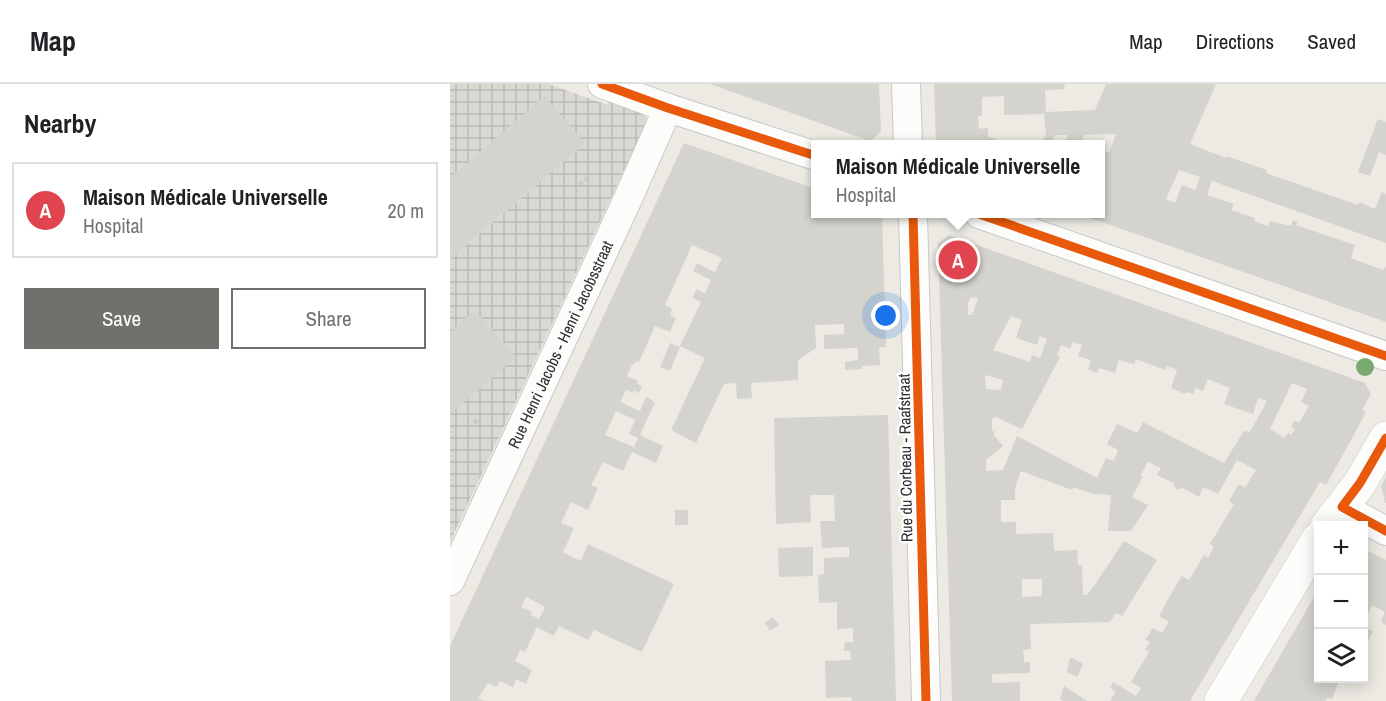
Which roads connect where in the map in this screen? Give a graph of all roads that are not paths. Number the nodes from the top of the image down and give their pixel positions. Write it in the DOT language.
graph roads {
  1 [pos="602,84"];
  2 [pos="906,84"];
  3 [pos="668,108"];
  4 [pos="908,140"];
  5 [pos="811,154"];
  6 [pos="913,218"];
  7 [pos="993,218"];
  8 [pos="1386,356"];
  9 [pos="1386,438"];
  10 [pos="1334,516"];
  11 [pos="1386,531"];
  12 [pos="1314,546"];
  13 [pos="450,581"];
  14 [pos="926,701"];
  15 [pos="1221,701"];
  1 -- 3 [label="street"];
  2 -- 4 [label="street"];
  3 -- 5 [label="street"];
  3 -- 13 [label="street, Rue Henri Jacobs - Henri Jacobsstraat"];
  6 -- 14 [label="street, Rue du Corbeau - Raafstraat"];
  7 -- 8 [label="street"];
  9 -- 10 [label="street"];
  10 -- 11 [label="street"];
  12 -- 15 [label="street"];
}
